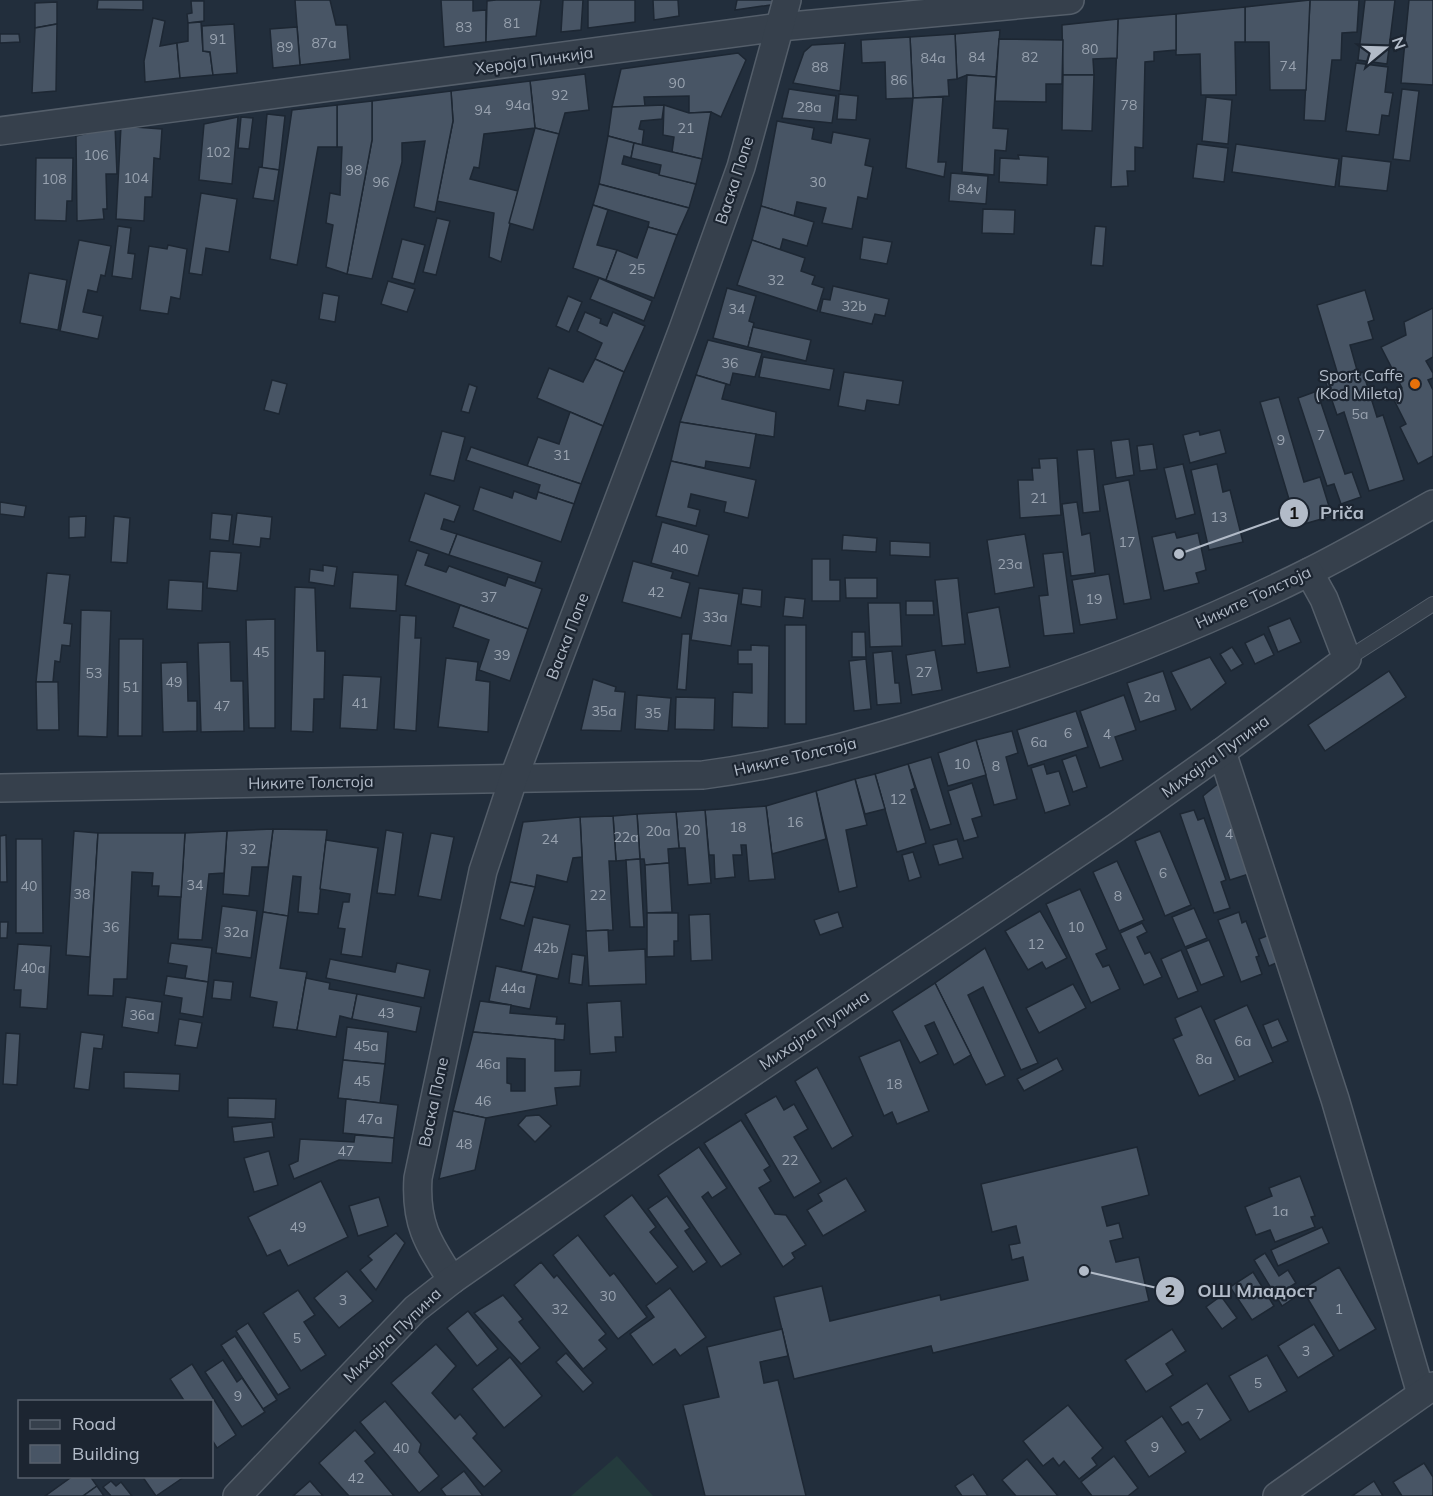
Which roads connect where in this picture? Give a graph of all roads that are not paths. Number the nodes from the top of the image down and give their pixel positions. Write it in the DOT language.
graph roads {
  1 [pos="787,0"];
  2 [pos="1070,0"];
  3 [pos="780,27"];
  4 [pos="0,131"];
  5 [pos="1433,504"];
  6 [pos="1309,572"];
  7 [pos="1433,604"];
  8 [pos="1347,659"];
  9 [pos="1222,752"];
  10 [pos="514,777"];
  11 [pos="0,788"];
  12 [pos="452,1280"];
  13 [pos="1427,1390"];
  14 [pos="237,1496"];
  15 [pos="1276,1496"];
  1 -- 3 [label="street, Васка Попе"];
  2 -- 3 [label="street, Хероја Пинкија"];
  3 -- 4 [label="street, Хероја Пинкија"];
  3 -- 10 [label="street, Васка Попе"];
  5 -- 6 [label="street, Никите Толстоја"];
  6 -- 8 [label="street"];
  6 -- 10 [label="street, Никите Толстоја"];
  7 -- 8 [label="lane"];
  8 -- 9 [label="street, Михајла Пупина"];
  9 -- 12 [label="street, Михајла Пупина"];
  9 -- 13 [label="street"];
  10 -- 11 [label="street, Никите Толстоја"];
  10 -- 12 [label="street, Васка Попе"];
  12 -- 14 [label="street, Михајла Пупина"];
  13 -- 15 [label="street"];
}
